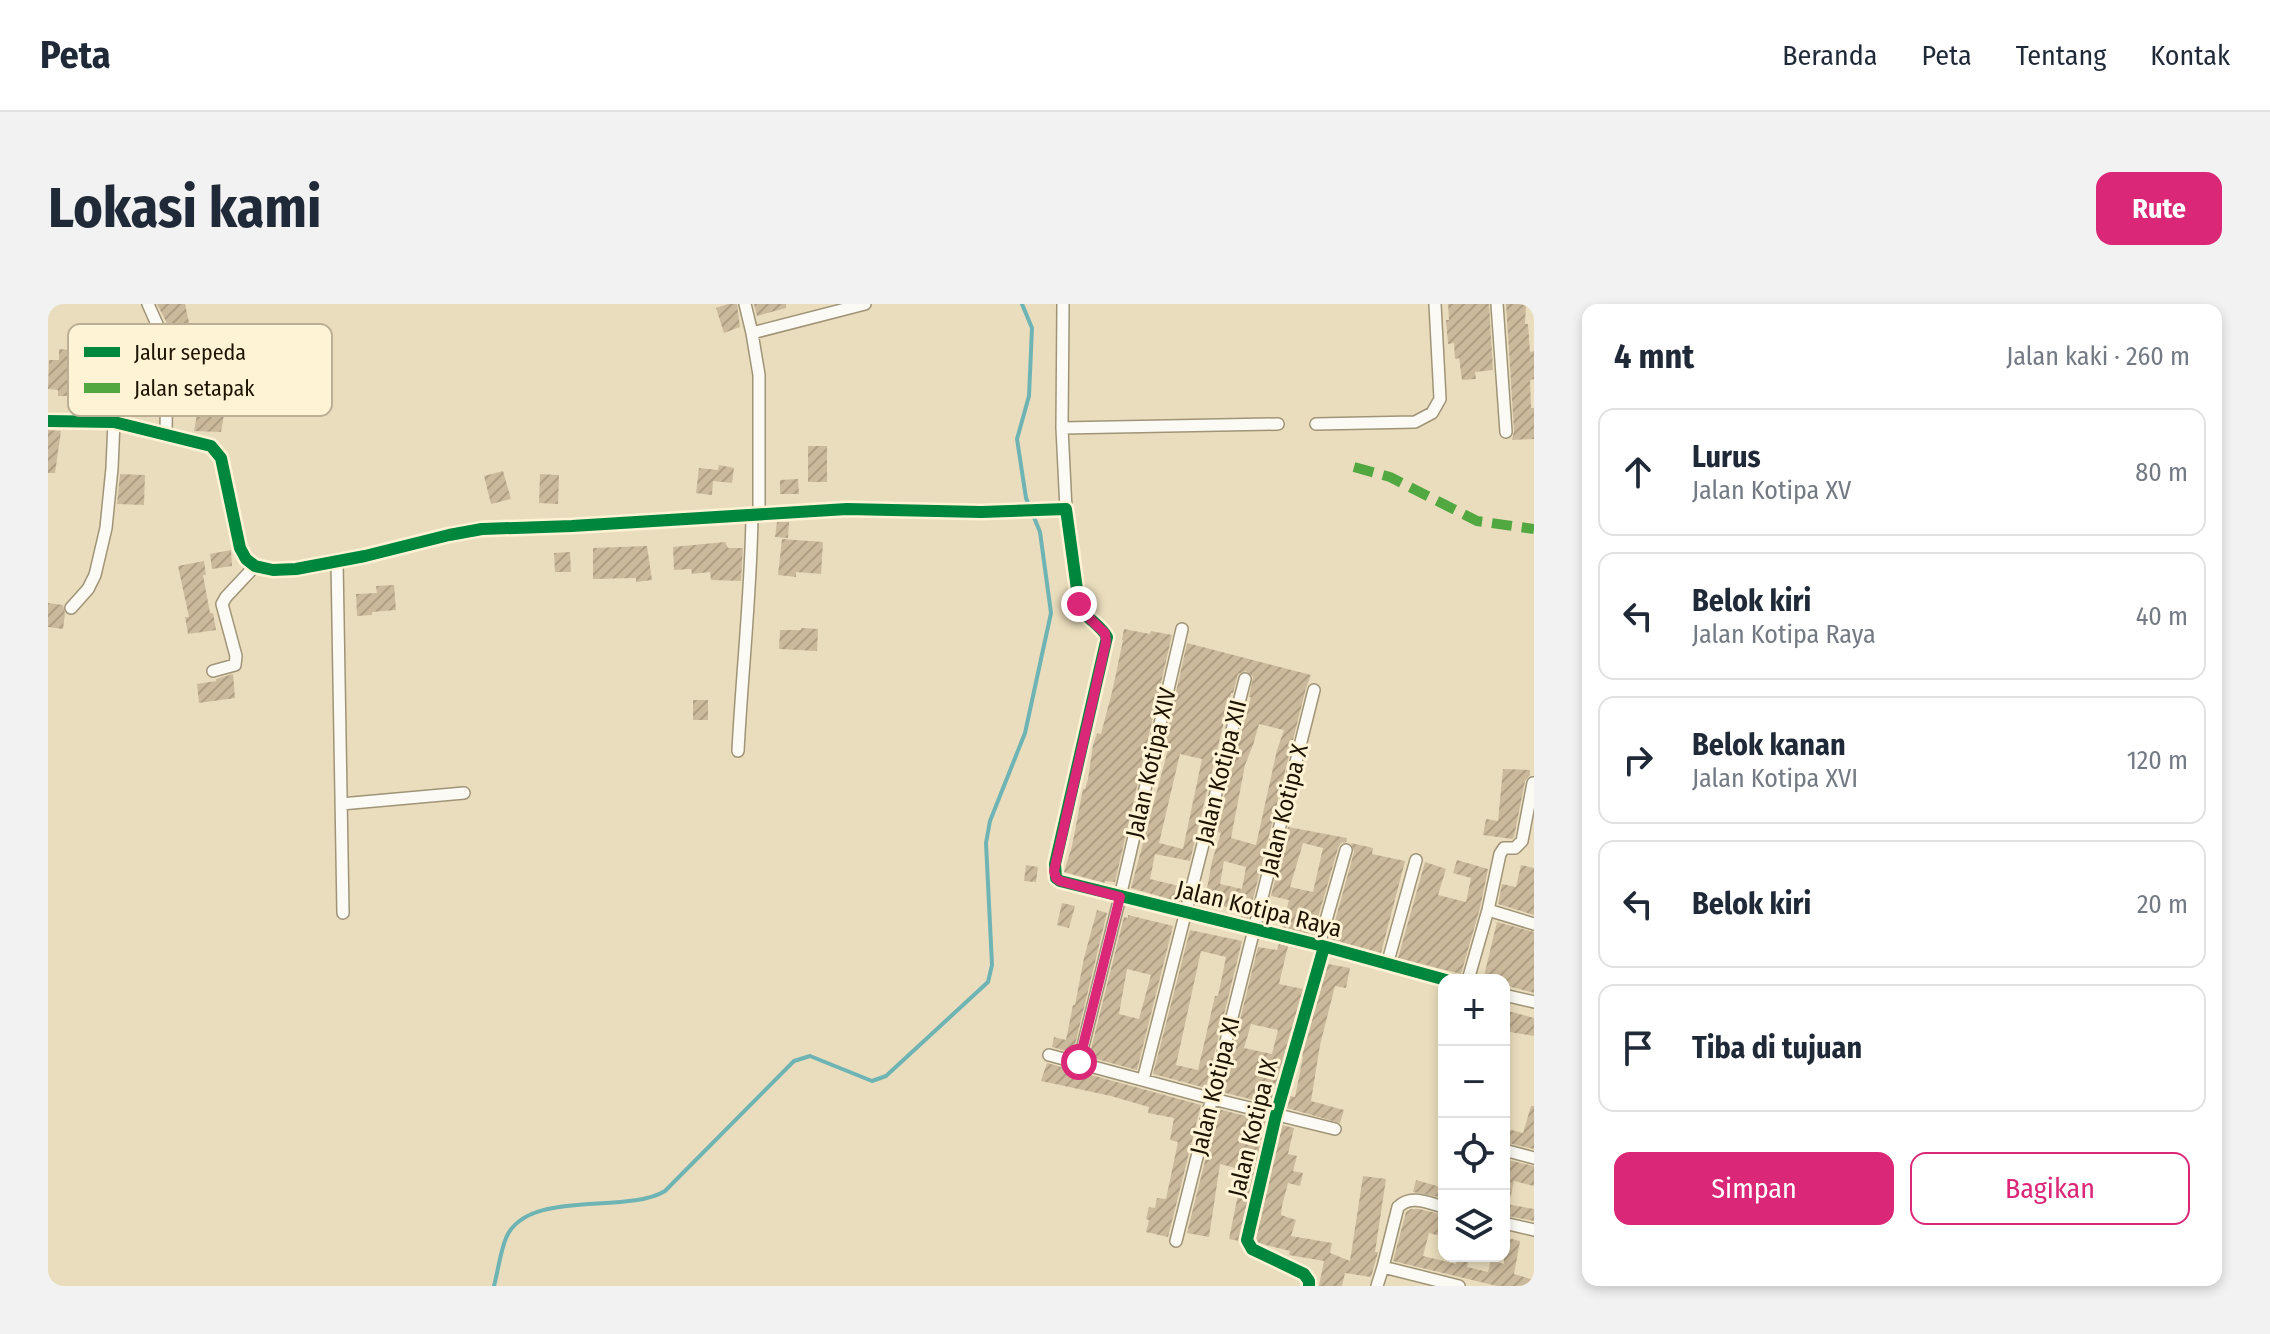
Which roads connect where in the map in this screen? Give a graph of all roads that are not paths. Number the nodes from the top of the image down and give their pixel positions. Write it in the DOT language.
graph roads {
  1 [pos="148,304"];
  2 [pos="745,304"];
  3 [pos="865,304"];
  4 [pos="1063,304"];
  5 [pos="1435,304"];
  6 [pos="1497,304"];
  7 [pos="157,324"];
  8 [pos="752,333"];
  9 [pos="166,416"];
  10 [pos="48,421"];
  11 [pos="114,422"];
  12 [pos="1278,424"];
  13 [pos="1316,424"];
  14 [pos="1062,428"];
  15 [pos="1506,432"];
  16 [pos="166,434"];
  17 [pos="1066,509"];
  18 [pos="755,515"];
  19 [pos="337,561"];
  20 [pos="255,566"];
  21 [pos="71,608"];
  22 [pos="1182,629"];
  23 [pos="213,671"];
  24 [pos="1245,679"];
  25 [pos="1314,690"];
  26 [pos="738,751"];
  27 [pos="1533,783"];
  28 [pos="464,793"];
  29 [pos="341,804"];
  30 [pos="1346,850"];
  31 [pos="1416,860"];
  32 [pos="1120,897"];
  33 [pos="1488,910"];
  34 [pos="1186,912"];
  35 [pos="343,913"];
  36 [pos="1534,924"];
  37 [pos="1254,930"];
  38 [pos="1321,946"];
  39 [pos="1387,965"];
  40 [pos="1470,974"];
  41 [pos="1438,978"];
  42 [pos="1510,996"];
  43 [pos="1534,1002"];
  44 [pos="1049,1055"];
  45 [pos="1079,1062"];
  46 [pos="1143,1080"];
  47 [pos="1213,1099"];
  48 [pos="1276,1115"];
  49 [pos="1335,1129"];
  50 [pos="1510,1152"];
  51 [pos="1534,1158"];
  52 [pos="1438,1205"];
  53 [pos="1510,1224"];
  54 [pos="1534,1230"];
  55 [pos="1176,1241"];
  56 [pos="1383,1267"];
  57 [pos="1309,1286"];
  58 [pos="1377,1286"];
  59 [pos="1455,1286"];
  1 -- 7 [label="street"];
  2 -- 8 [label="street"];
  3 -- 8 [label="street"];
  4 -- 14 [label="street"];
  5 -- 13 [label="street"];
  6 -- 15 [label="street"];
  8 -- 18 [label="street"];
  9 -- 16 [label="street"];
  10 -- 11 [label="street"];
  11 -- 16 [label="street"];
  11 -- 21 [label="street"];
  12 -- 14 [label="street"];
  14 -- 17 [label="street"];
  16 -- 20 [label="street"];
  17 -- 18 [label="street"];
  17 -- 32 [label="street, Jalan Kotipa Raya"];
  18 -- 19 [label="street"];
  18 -- 26 [label="street"];
  19 -- 20 [label="street"];
  19 -- 29 [label="street"];
  20 -- 23 [label="street"];
  22 -- 32 [label="street, Jalan Kotipa XIV"];
  24 -- 34 [label="street, Jalan Kotipa XII"];
  25 -- 37 [label="street, Jalan Kotipa X"];
  27 -- 33 [label="street"];
  28 -- 29 [label="street"];
  29 -- 35 [label="street"];
  30 -- 38 [label="street, Jalan Kotipa IX"];
  31 -- 39 [label="street"];
  32 -- 34 [label="street, Jalan Kotipa Raya"];
  32 -- 45 [label="street, Jalan Kotipa XIV"];
  33 -- 36 [label="street"];
  33 -- 40 [label="street"];
  34 -- 37 [label="street, Jalan Kotipa Raya"];
  34 -- 46 [label="street, Jalan Kotipa XII"];
  37 -- 38 [label="street, Jalan Kotipa Raya"];
  37 -- 47 [label="street, Jalan Kotipa XI"];
  38 -- 39 [label="street, Jalan Kotipa Raya"];
  38 -- 48 [label="street, Jalan Kotipa IX"];
  39 -- 41 [label="street, Jalan Kotipa Raya"];
  42 -- 43 [label="street"];
  44 -- 45 [label="street"];
  45 -- 46 [label="street"];
  46 -- 47 [label="street"];
  47 -- 48 [label="street"];
  47 -- 55 [label="street, Jalan Kotipa XI"];
  48 -- 49 [label="street"];
  48 -- 57 [label="street, Jalan Kotipa IX"];
  50 -- 51 [label="street"];
  52 -- 56 [label="street"];
  53 -- 54 [label="street"];
  56 -- 58 [label="street"];
  56 -- 59 [label="street"];
}
